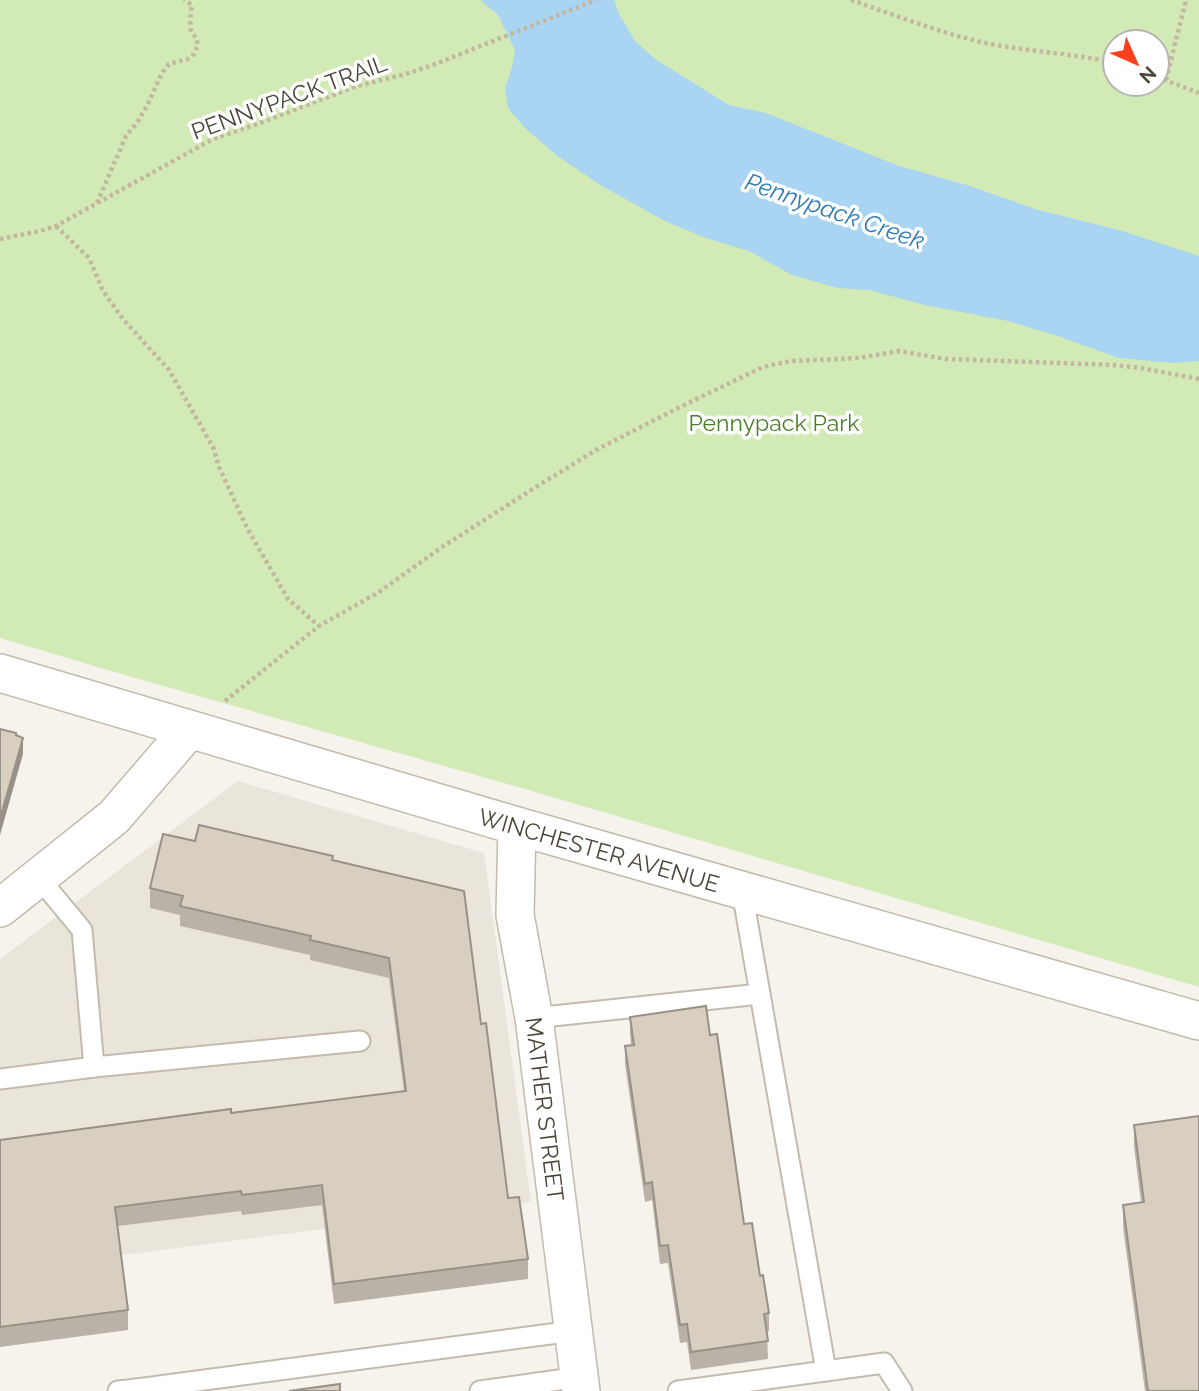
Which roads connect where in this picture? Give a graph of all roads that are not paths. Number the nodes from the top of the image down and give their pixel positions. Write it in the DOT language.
graph roads {
  1 [pos="0,673"];
  2 [pos="189,730"];
  3 [pos="517,827"];
  4 [pos="39,878"];
  5 [pos="742,891"];
  6 [pos="0,908"];
  7 [pos="760,994"];
  8 [pos="534,1018"];
  9 [pos="1199,1021"];
  10 [pos="360,1041"];
  11 [pos="94,1068"];
  12 [pos="0,1079"];
  13 [pos="573,1331"];
  14 [pos="826,1371"];
  15 [pos="580,1384"];
  16 [pos="131,1390"];
  17 [pos="480,1391"];
  18 [pos="678,1391"];
  19 [pos="902,1391"];
  1 -- 2 [label="street, WINCHESTER AVENUE"];
  2 -- 3 [label="street, WINCHESTER AVENUE"];
  2 -- 4 [label="street"];
  3 -- 5 [label="street, WINCHESTER AVENUE"];
  3 -- 8 [label="street, MATHER STREET"];
  4 -- 6 [label="street"];
  4 -- 11 [label="lane"];
  5 -- 7 [label="lane"];
  5 -- 9 [label="street, WINCHESTER AVENUE"];
  7 -- 8 [label="lane"];
  7 -- 14 [label="lane"];
  8 -- 13 [label="street, MATHER STREET"];
  10 -- 11 [label="lane"];
  11 -- 12 [label="lane"];
  13 -- 15 [label="street, MATHER STREET"];
  13 -- 16 [label="lane"];
  14 -- 18 [label="lane"];
  14 -- 19 [label="lane"];
  15 -- 17 [label="lane"];
}
